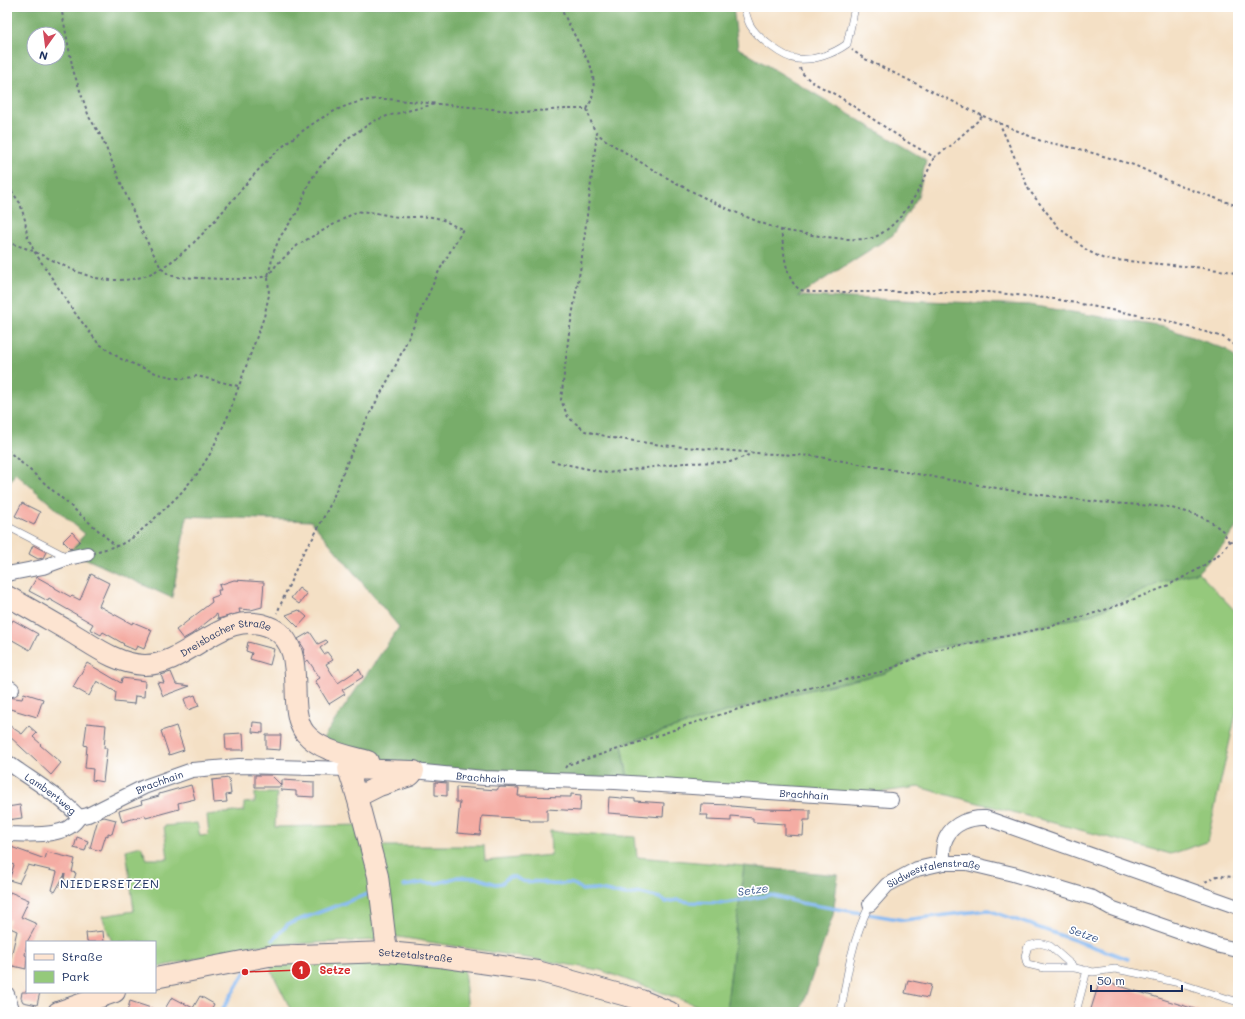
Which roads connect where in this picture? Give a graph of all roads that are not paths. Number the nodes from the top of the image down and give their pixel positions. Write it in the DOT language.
graph roads {
  1 [pos="744,7"];
  2 [pos="855,7"];
  3 [pos="7,526"];
  4 [pos="87,554"];
  5 [pos="68,558"];
  6 [pos="7,574"];
  7 [pos="7,596"];
  8 [pos="7,762"];
  9 [pos="348,769"];
  10 [pos="370,769"];
  11 [pos="414,771"];
  12 [pos="357,797"];
  13 [pos="891,800"];
  14 [pos="79,817"];
  15 [pos="7,834"];
  16 [pos="943,863"];
  17 [pos="870,904"];
  18 [pos="1238,907"];
  19 [pos="1220,946"];
  20 [pos="1238,950"];
  21 [pos="387,952"];
  22 [pos="1238,956"];
  23 [pos="1075,968"];
  24 [pos="1087,970"];
  25 [pos="156,978"];
  26 [pos="112,993"];
  27 [pos="7,994"];
  28 [pos="1238,1002"];
  29 [pos="13,1012"];
  30 [pos="58,1012"];
  31 [pos="670,1012"];
  32 [pos="841,1012"];
  33 [pos="1076,1012"];
  1 -- 2 [label="lane"];
  3 -- 5 [label="lane"];
  4 -- 5 [label="street"];
  5 -- 6 [label="street"];
  7 -- 10 [label="street, Dreisbacher Straße"];
  8 -- 14 [label="street, Lambertweg"];
  9 -- 10 [label="street, Brachhain"];
  9 -- 12 [label="street"];
  9 -- 14 [label="street, Brachhain"];
  10 -- 11 [label="street, Brachhain"];
  11 -- 12 [label="street"];
  11 -- 13 [label="street, Brachhain"];
  12 -- 21 [label="street"];
  14 -- 15 [label="street, Lambertweg"];
  16 -- 17 [label="street, Südwestfalenstraße"];
  16 -- 18 [label="street"];
  16 -- 19 [label="street, Südwestfalenstraße"];
  17 -- 32 [label="lane, Südwestfalenstraße"];
  19 -- 20 [label="street, Südwestfalenstraße"];
  19 -- 22 [label="lane"];
  21 -- 25 [label="street, Setzetalstraße"];
  21 -- 31 [label="street, Setzetalstraße"];
  23 -- 23 [label="lane"];
  23 -- 24 [label="lane"];
  24 -- 28 [label="lane"];
  24 -- 33 [label="lane"];
  26 -- 30 [label="street"];
  27 -- 29 [label="street"];
}
